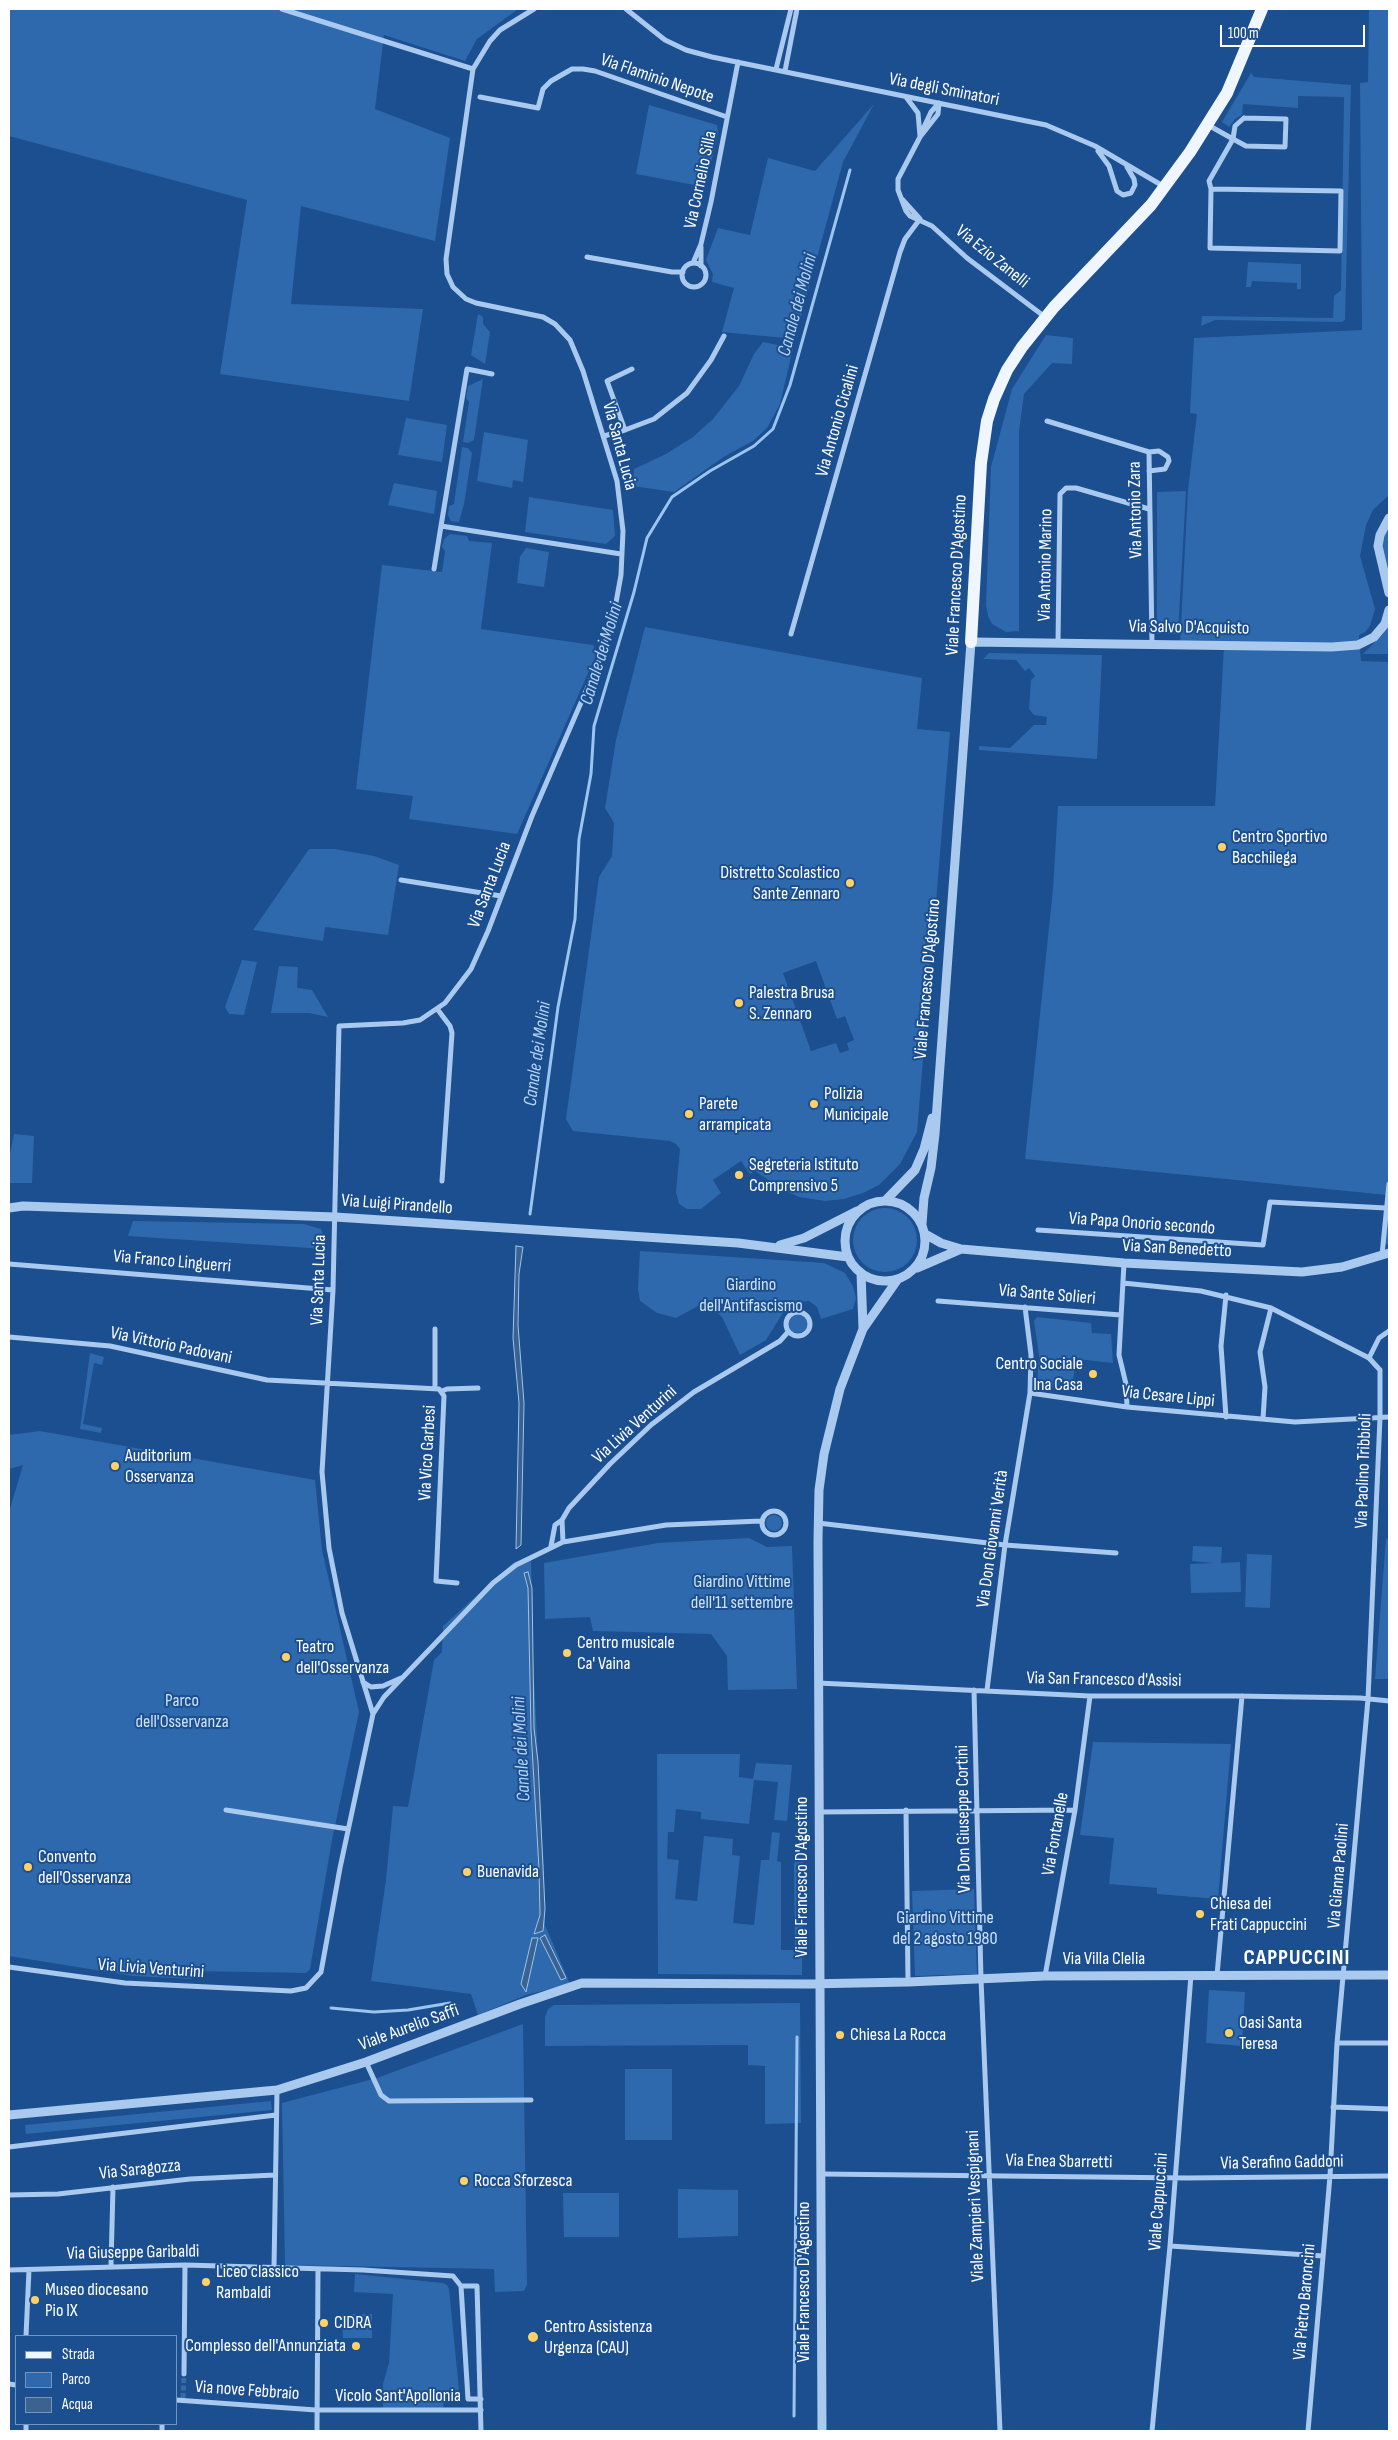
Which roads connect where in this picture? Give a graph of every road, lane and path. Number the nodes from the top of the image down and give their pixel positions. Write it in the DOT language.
graph roads {
  1 [pos="282,9"];
  2 [pos="534,9"];
  3 [pos="626,9"];
  4 [pos="634,9"];
  5 [pos="791,9"];
  6 [pos="797,9"];
  7 [pos="1262,9"];
  8 [pos="638,20"];
  9 [pos="787,20"];
  10 [pos="795,22"];
  11 [pos="738,62"];
  12 [pos="473,69"];
  13 [pos="776,69"];
  14 [pos="785,71"];
  15 [pos="905,96"];
  16 [pos="480,97"];
  17 [pos="939,103"];
  18 [pos="727,117"];
  19 [pos="1208,124"];
  20 [pos="920,136"];
  21 [pos="1233,139"];
  22 [pos="1095,146"];
  23 [pos="1126,165"];
  24 [pos="1166,187"];
  25 [pos="1211,189"];
  26 [pos="920,219"];
  27 [pos="702,244"];
  28 [pos="587,257"];
  29 [pos="693,264"];
  30 [pos="701,266"];
  31 [pos="672,272"];
  32 [pos="683,272"];
  33 [pos="683,278"];
  34 [pos="1046,318"];
  35 [pos="724,336"];
  36 [pos="632,368"];
  37 [pos="492,374"];
  38 [pos="1047,420"];
  39 [pos="625,430"];
  40 [pos="604,436"];
  41 [pos="1149,452"];
  42 [pos="1149,471"];
  43 [pos="1149,509"];
  44 [pos="1388,520"];
  45 [pos="441,526"];
  46 [pos="622,554"];
  47 [pos="434,569"];
  48 [pos="1389,592"];
  49 [pos="1389,610"];
  50 [pos="791,634"];
  51 [pos="971,642"];
  52 [pos="1058,642"];
  53 [pos="1152,644"];
  54 [pos="401,880"];
  55 [pos="501,896"];
  56 [pos="438,1010"];
  57 [pos="936,1104"];
  58 [pos="930,1168"];
  59 [pos="915,1170"];
  60 [pos="442,1181"];
  61 [pos="1389,1184"];
  62 [pos="885,1201"];
  63 [pos="9,1203"];
  64 [pos="23,1206"];
  65 [pos="9,1208"];
  66 [pos="1386,1208"];
  67 [pos="861,1209"];
  68 [pos="335,1217"];
  69 [pos="924,1229"];
  70 [pos="1038,1230"];
  71 [pos="769,1246"];
  72 [pos="961,1249"];
  73 [pos="1386,1254"];
  74 [pos="848,1257"];
  75 [pos="1124,1263"];
  76 [pos="9,1264"];
  77 [pos="914,1269"];
  78 [pos="861,1273"];
  79 [pos="898,1279"];
  80 [pos="1123,1283"];
  81 [pos="334,1290"];
  82 [pos="1226,1295"];
  83 [pos="938,1301"];
  84 [pos="1025,1307"];
  85 [pos="1271,1308"];
  86 [pos="1121,1315"];
  87 [pos="435,1329"];
  88 [pos="863,1329"];
  89 [pos="1389,1331"];
  90 [pos="788,1332"];
  91 [pos="9,1338"];
  92 [pos="1369,1358"];
  93 [pos="328,1383"];
  94 [pos="435,1388"];
  95 [pos="478,1388"];
  96 [pos="442,1391"];
  97 [pos="1030,1393"];
  98 [pos="1127,1407"];
  99 [pos="1226,1416"];
  100 [pos="1380,1417"];
  101 [pos="1389,1417"];
  102 [pos="1263,1419"];
  103 [pos="562,1520"];
  104 [pos="762,1521"];
  105 [pos="818,1523"];
  106 [pos="563,1542"];
  107 [pos="1005,1545"];
  108 [pos="551,1546"];
  109 [pos="1116,1553"];
  110 [pos="457,1584"];
  111 [pos="404,1676"];
  112 [pos="362,1682"];
  113 [pos="818,1683"];
  114 [pos="974,1690"];
  115 [pos="987,1690"];
  116 [pos="1090,1696"];
  117 [pos="1242,1696"];
  118 [pos="1368,1699"];
  119 [pos="1389,1701"];
  120 [pos="373,1714"];
  121 [pos="978,1809"];
  122 [pos="226,1810"];
  123 [pos="906,1810"];
  124 [pos="1075,1810"];
  125 [pos="819,1812"];
  126 [pos="348,1829"];
  127 [pos="9,1967"];
  128 [pos="1191,1975"];
  129 [pos="1217,1975"];
  130 [pos="1344,1975"];
  131 [pos="1045,1976"];
  132 [pos="1389,1976"];
  133 [pos="981,1979"];
  134 [pos="908,1982"];
  135 [pos="819,1984"];
  136 [pos="1337,2043"];
  137 [pos="1389,2043"];
  138 [pos="366,2062"];
  139 [pos="277,2090"];
  140 [pos="531,2100"];
  141 [pos="1333,2107"];
  142 [pos="1389,2109"];
  143 [pos="9,2115"];
  144 [pos="276,2115"];
  145 [pos="9,2147"];
  146 [pos="822,2174"];
  147 [pos="989,2174"];
  148 [pos="274,2175"];
  149 [pos="1330,2176"];
  150 [pos="1389,2176"];
  151 [pos="1175,2178"];
  152 [pos="113,2187"];
  153 [pos="9,2195"];
  154 [pos="1170,2246"];
  155 [pos="1323,2256"];
  156 [pos="111,2265"];
  157 [pos="185,2265"];
  158 [pos="274,2267"];
  159 [pos="318,2269"];
  160 [pos="9,2270"];
  161 [pos="28,2270"];
  162 [pos="461,2286"];
  163 [pos="26,2335"];
  164 [pos="184,2374"];
  165 [pos="481,2399"];
  166 [pos="178,2400"];
  167 [pos="316,2410"];
  168 [pos="481,2410"];
  169 [pos="317,2431"];
  170 [pos="481,2431"];
  171 [pos="822,2431"];
  172 [pos="1000,2431"];
  173 [pos="1152,2431"];
  174 [pos="1308,2431"];
  1 -- 12 [label="street"];
  2 -- 12 [label="street, Via Santa Lucia"];
  3 -- 8 [label="street, Via degli Sminatori"];
  4 -- 8 [label="street"];
  5 -- 9 [label="street"];
  6 -- 10 [label="street"];
  7 -- 19 [label="main road, Viale Francesco D'Agostino"];
  8 -- 11 [label="street, Via degli Sminatori"];
  9 -- 10 [label="street"];
  9 -- 13 [label="street"];
  10 -- 14 [label="street"];
  11 -- 13 [label="street, Via degli Sminatori"];
  11 -- 18 [label="street, Via Cornelio Silla"];
  12 -- 40 [label="street, Via Santa Lucia"];
  13 -- 14 [label="street, Via degli Sminatori"];
  14 -- 15 [label="street, Via degli Sminatori"];
  15 -- 17 [label="street, Via degli Sminatori"];
  15 -- 20 [label="street"];
  16 -- 18 [label="street, Via Flaminio Nepote"];
  17 -- 20 [label="street"];
  17 -- 22 [label="street, Via degli Sminatori"];
  18 -- 27 [label="street, Via Cornelio Silla"];
  19 -- 21 [label="street"];
  19 -- 24 [label="main road, Viale Francesco D'Agostino"];
  20 -- 26 [label="street, Via Ezio Zanelli"];
  21 -- 21 [label="street"];
  21 -- 25 [label="street"];
  22 -- 23 [label="street, Via degli Sminatori"];
  22 -- 23 [label="street"];
  23 -- 24 [label="street, Via degli Sminatori"];
  24 -- 34 [label="main road, Viale Francesco D'Agostino"];
  25 -- 25 [label="street"];
  26 -- 34 [label="street, Via Ezio Zanelli"];
  26 -- 50 [label="street, Via Antonio Cicalini"];
  27 -- 29 [label="street, Via Cornelio Silla"];
  27 -- 30 [label="street, Via Cornelio Silla"];
  28 -- 31 [label="street, Via Cornelio Silla"];
  29 -- 30 [label="street"];
  29 -- 32 [label="street, Via Cornelio Silla"];
  30 -- 33 [label="street, Via Cornelio Silla"];
  31 -- 32 [label="street, Via Cornelio Silla"];
  31 -- 33 [label="street, Via Cornelio Silla"];
  32 -- 33 [label="street"];
  34 -- 51 [label="main road, Viale Francesco D'Agostino"];
  35 -- 39 [label="street"];
  36 -- 39 [label="street"];
  37 -- 45 [label="street"];
  38 -- 41 [label="street, Via Antonio Zara"];
  39 -- 40 [label="street"];
  40 -- 46 [label="street, Via Santa Lucia"];
  41 -- 42 [label="street, Via Antonio Zara"];
  41 -- 42 [label="street"];
  42 -- 43 [label="street, Via Antonio Zara"];
  43 -- 52 [label="street, Via Antonio Marino"];
  43 -- 53 [label="street, Via Antonio Zara"];
  44 -- 48 [label="street"];
  45 -- 46 [label="street"];
  45 -- 47 [label="street"];
  46 -- 55 [label="street, Via Santa Lucia"];
  49 -- 53 [label="street, Via Salvo D'Acquisto"];
  51 -- 52 [label="street, Via Salvo D'Acquisto"];
  51 -- 57 [label="street, Viale Francesco D'Agostino"];
  52 -- 53 [label="street, Via Salvo D'Acquisto"];
  54 -- 55 [label="street"];
  55 -- 56 [label="street, Via Santa Lucia"];
  56 -- 60 [label="street"];
  56 -- 68 [label="street, Via Santa Lucia"];
  57 -- 58 [label="street, Viale Francesco D'Agostino"];
  57 -- 59 [label="street, Viale Francesco D'Agostino"];
  58 -- 59 [label="street"];
  58 -- 69 [label="street, Viale Francesco D'Agostino"];
  59 -- 62 [label="street, Viale Francesco D'Agostino"];
  61 -- 66 [label="street"];
  62 -- 67 [label="street, Viale Francesco D'Agostino"];
  62 -- 69 [label="street"];
  63 -- 64 [label="street, Via Luigi Pirandello"];
  64 -- 65 [label="street, Via Luigi Pirandello"];
  64 -- 68 [label="street, Via Luigi Pirandello"];
  66 -- 70 [label="street, Via Papa Onorio secondo"];
  66 -- 73 [label="street"];
  67 -- 71 [label="street, Via Luigi Pirandello"];
  67 -- 74 [label="street"];
  68 -- 71 [label="street, Via Luigi Pirandello"];
  68 -- 81 [label="street, Via Santa Lucia"];
  69 -- 72 [label="street, Via San Benedetto"];
  69 -- 77 [label="street, Viale Francesco D'Agostino"];
  71 -- 74 [label="street, Via Luigi Pirandello"];
  72 -- 75 [label="street, Via San Benedetto"];
  72 -- 77 [label="street, Via San Benedetto"];
  73 -- 75 [label="street, Via San Benedetto"];
  74 -- 78 [label="street"];
  75 -- 80 [label="street, Via Sante Solieri"];
  76 -- 81 [label="street, Via Franco Linguerri"];
  77 -- 79 [label="street, Viale Francesco D'Agostino"];
  78 -- 79 [label="street"];
  78 -- 88 [label="street, Viale Francesco D'Agostino"];
  79 -- 88 [label="street, Viale Francesco D'Agostino"];
  80 -- 82 [label="street"];
  80 -- 86 [label="street, Via Sante Solieri"];
  81 -- 93 [label="street, Via Santa Lucia"];
  82 -- 85 [label="street"];
  82 -- 99 [label="street"];
  83 -- 84 [label="street, Via Sante Solieri"];
  84 -- 86 [label="street, Via Sante Solieri"];
  84 -- 97 [label="street"];
  85 -- 92 [label="street"];
  85 -- 102 [label="street"];
  86 -- 98 [label="street"];
  87 -- 94 [label="street"];
  88 -- 105 [label="street, Viale Francesco D'Agostino"];
  89 -- 92 [label="street"];
  90 -- 90 [label="street, Via Livia Venturini"];
  90 -- 103 [label="street, Via Livia Venturini"];
  91 -- 93 [label="street, Via Vittorio Padovani"];
  92 -- 100 [label="street, Via Paolino Tribbioli"];
  93 -- 94 [label="street, Via Vico Garbesi"];
  93 -- 112 [label="street, Via Santa Lucia"];
  94 -- 96 [label="street, Via Vico Garbesi"];
  95 -- 96 [label="street"];
  96 -- 110 [label="street, Via Vico Garbesi"];
  97 -- 98 [label="street, Via Cesare Lippi"];
  97 -- 107 [label="street, Via Don Giovanni Verità"];
  98 -- 99 [label="street, Via Cesare Lippi"];
  99 -- 102 [label="street, Via Cesare Lippi"];
  100 -- 101 [label="street, Via Cesare Lippi"];
  100 -- 102 [label="street, Via Cesare Lippi"];
  100 -- 118 [label="street, Via Paolino Tribbioli"];
  103 -- 106 [label="street"];
  103 -- 108 [label="street, Via Livia Venturini"];
  104 -- 104 [label="street"];
  104 -- 106 [label="street, Via Livia Venturini"];
  105 -- 107 [label="street"];
  105 -- 113 [label="street, Viale Francesco D'Agostino"];
  106 -- 108 [label="street, Via Livia Venturini"];
  107 -- 109 [label="street"];
  107 -- 115 [label="street, Via Don Giovanni Verità"];
  108 -- 111 [label="street, Via Livia Venturini"];
  111 -- 112 [label="street, Via Livia Venturini"];
  111 -- 120 [label="street, Via Livia Venturini"];
  112 -- 120 [label="street, Via Santa Lucia"];
  113 -- 114 [label="street, Via San Francesco d'Assisi"];
  113 -- 125 [label="street, Viale Francesco D'Agostino"];
  114 -- 115 [label="street, Via San Francesco d'Assisi"];
  114 -- 121 [label="street, Via Don Giuseppe Cortini"];
  115 -- 116 [label="street, Via San Francesco d'Assisi"];
  116 -- 117 [label="street, Via San Francesco d'Assisi"];
  116 -- 124 [label="street, Via Fontanelle"];
  117 -- 118 [label="street, Via San Francesco d'Assisi"];
  117 -- 129 [label="street"];
  118 -- 119 [label="street, Via San Francesco d'Assisi"];
  118 -- 130 [label="street, Via Gianna Paolini"];
  120 -- 126 [label="street, Via Livia Venturini"];
  121 -- 123 [label="street"];
  121 -- 124 [label="street"];
  121 -- 133 [label="street, Via Don Giuseppe Cortini"];
  122 -- 126 [label="street"];
  123 -- 125 [label="street"];
  123 -- 134 [label="street"];
  124 -- 131 [label="street, Via Fontanelle"];
  125 -- 135 [label="street, Viale Francesco D'Agostino"];
  126 -- 127 [label="street, Via Livia Venturini"];
  128 -- 129 [label="street, Via Villa Clelia"];
  128 -- 131 [label="street, Via Villa Clelia"];
  128 -- 151 [label="street, Viale Cappuccini"];
  129 -- 130 [label="street, Via Villa Clelia"];
  130 -- 132 [label="street, Via Villa Clelia"];
  130 -- 136 [label="street, Via Gianna Paolini"];
  131 -- 133 [label="street, Via Villa Clelia"];
  133 -- 134 [label="street, Via Villa Clelia"];
  133 -- 147 [label="street, Viale Zampieri Vespignani"];
  134 -- 135 [label="street, Via Villa Clelia"];
  135 -- 138 [label="street, Viale Aurelio Saffi"];
  135 -- 146 [label="street, Viale Francesco D'Agostino"];
  136 -- 137 [label="street"];
  136 -- 141 [label="street, Via Gianna Paolini"];
  138 -- 139 [label="street, Viale Aurelio Saffi"];
  138 -- 140 [label="street"];
  139 -- 143 [label="street, Viale Aurelio Saffi"];
  139 -- 144 [label="street"];
  141 -- 142 [label="street"];
  141 -- 149 [label="street, Via Gianna Paolini"];
  144 -- 145 [label="street"];
  144 -- 148 [label="street"];
  146 -- 147 [label="street, Via Enea Sbarretti"];
  146 -- 171 [label="street, Viale Francesco D'Agostino"];
  147 -- 151 [label="street, Via Enea Sbarretti"];
  147 -- 172 [label="street, Viale Zampieri Vespignani"];
  148 -- 152 [label="street, Via Saragozza"];
  148 -- 158 [label="street"];
  149 -- 150 [label="street, Via Serafino Gaddoni"];
  149 -- 151 [label="street, Via Serafino Gaddoni"];
  149 -- 155 [label="street, Via Pietro Baroncini"];
  151 -- 154 [label="street, Viale Cappuccini"];
  152 -- 153 [label="street, Via Saragozza"];
  152 -- 156 [label="street"];
  154 -- 155 [label="street"];
  154 -- 173 [label="street, Viale Cappuccini"];
  155 -- 174 [label="street, Via Pietro Baroncini"];
  156 -- 157 [label="street, Via Giuseppe Garibaldi"];
  156 -- 161 [label="street, Via Giuseppe Garibaldi"];
  157 -- 158 [label="street, Via Giuseppe Garibaldi"];
  157 -- 164 [label="street"];
  158 -- 159 [label="street, Via Giuseppe Garibaldi"];
  159 -- 162 [label="street, Via Giuseppe Garibaldi"];
  159 -- 167 [label="street"];
  160 -- 161 [label="street, Via Giuseppe Garibaldi"];
  161 -- 163 [label="street"];
  162 -- 165 [label="street"];
  162 -- 165 [label="street, Via Giuseppe Garibaldi"];
  165 -- 168 [label="street"];
  166 -- 167 [label="street, Via nove Febbraio"];
  167 -- 168 [label="street, Vicolo Sant'Apollonia"];
  167 -- 169 [label="street"];
  168 -- 170 [label="street"];
}
